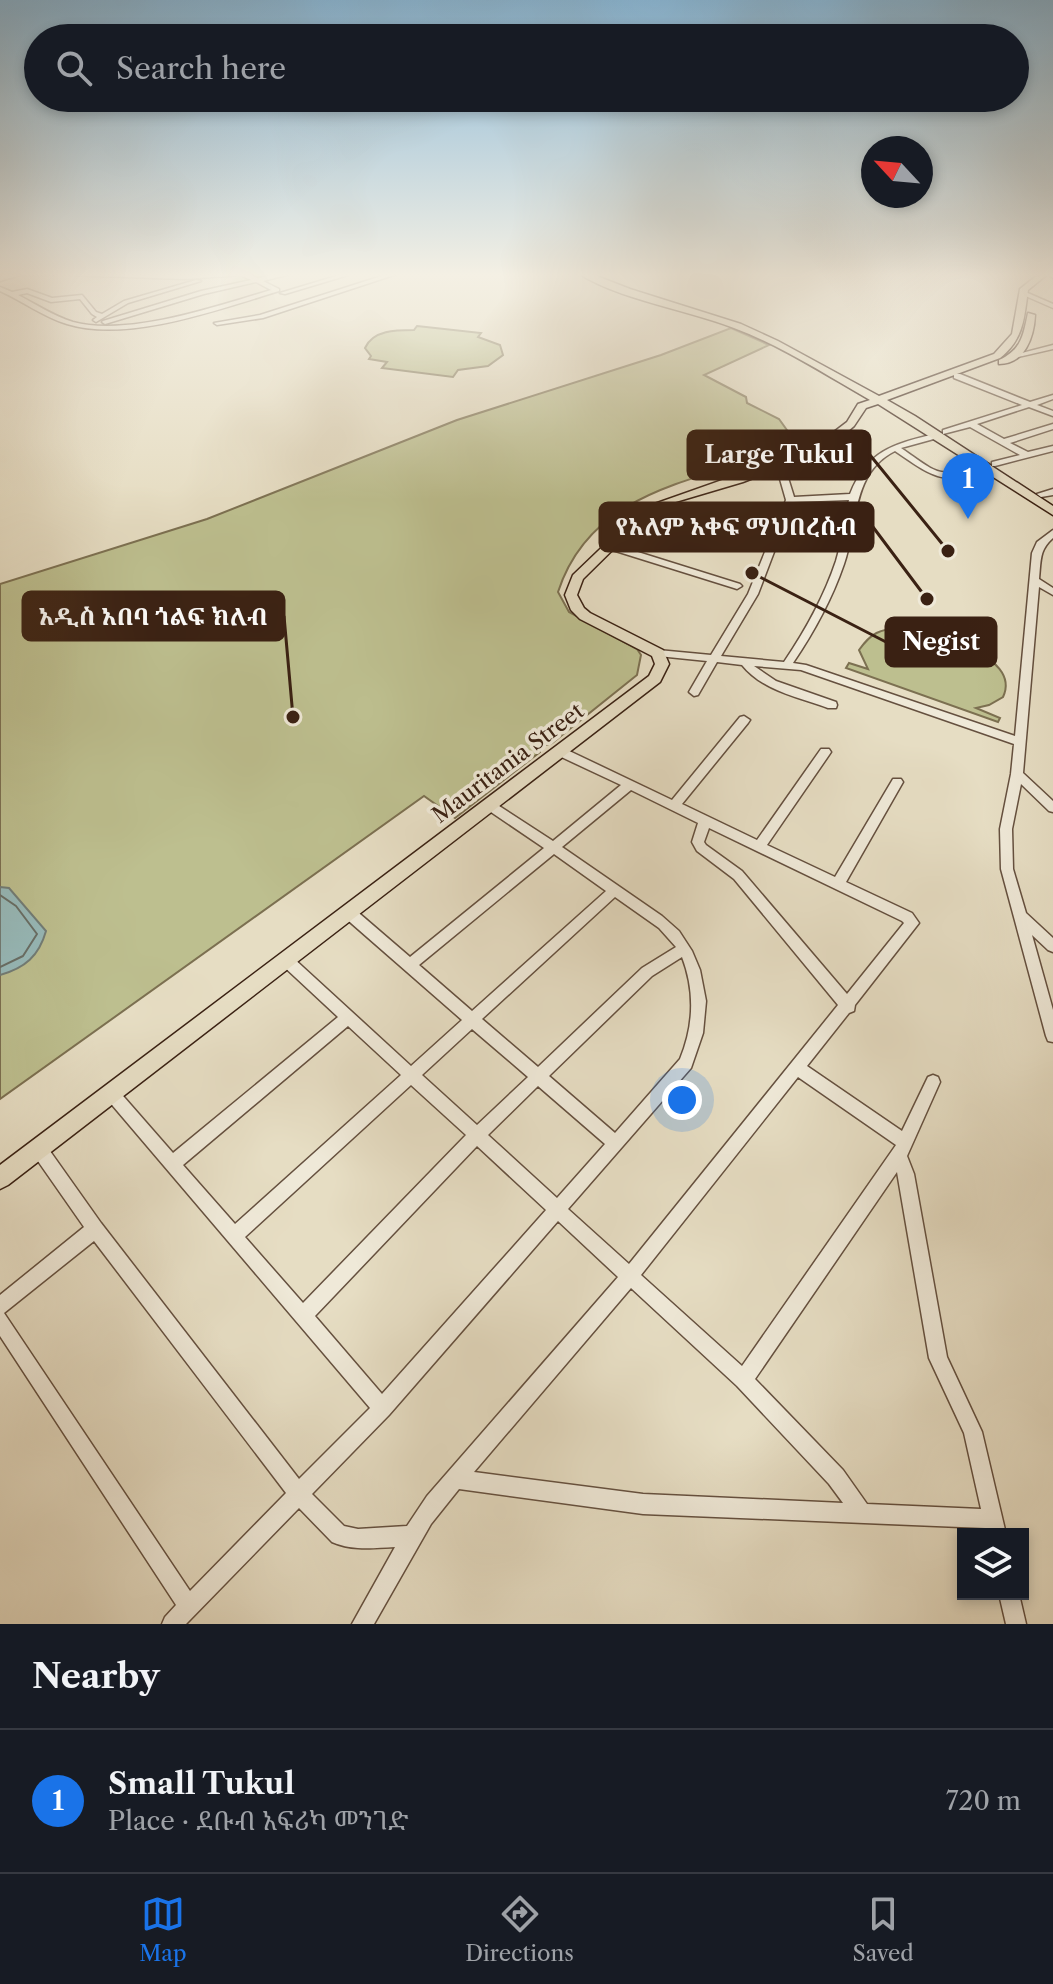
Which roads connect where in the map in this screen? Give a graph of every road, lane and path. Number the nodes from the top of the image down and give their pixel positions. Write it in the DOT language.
graph roads {
  1 [pos="786,349"];
  2 [pos="1006,349"];
  3 [pos="1020,349"];
  4 [pos="1048,349"];
  5 [pos="1039,352"];
  6 [pos="1014,356"];
  7 [pos="1053,358"];
  8 [pos="957,376"];
  9 [pos="1053,397"];
  10 [pos="885,400"];
  11 [pos="1031,404"];
  12 [pos="1053,414"];
  13 [pos="972,425"];
  14 [pos="1053,426"];
  15 [pos="942,434"];
  16 [pos="1004,442"];
  17 [pos="1053,448"];
  18 [pos="897,449"];
  19 [pos="1027,455"];
  20 [pos="990,464"];
  21 [pos="780,465"];
  22 [pos="1047,493"];
  23 [pos="852,497"];
  24 [pos="790,500"];
  25 [pos="1053,503"];
  26 [pos="1053,511"];
  27 [pos="640,516"];
  28 [pos="1053,533"];
  29 [pos="688,536"];
  30 [pos="609,546"];
  31 [pos="1035,580"];
  32 [pos="737,586"];
  33 [pos="1053,592"];
  34 [pos="658,653"];
  35 [pos="715,657"];
  36 [pos="745,661"];
  37 [pos="786,666"];
  38 [pos="694,692"];
  39 [pos="832,705"];
  40 [pos="744,720"];
  41 [pos="1019,742"];
  42 [pos="559,751"];
  43 [pos="825,752"];
  44 [pos="1017,774"];
  45 [pos="897,782"];
  46 [pos="628,786"];
  47 [pos="489,805"];
  48 [pos="674,806"];
  49 [pos="1053,808"];
  50 [pos="705,820"];
  51 [pos="551,846"];
  52 [pos="760,846"];
  53 [pos="838,884"];
  54 [pos="615,890"];
  55 [pos="348,912"];
  56 [pos="1019,916"];
  57 [pos="1053,946"];
  58 [pos="684,949"];
  59 [pos="286,960"];
  60 [pos="410,965"];
  61 [pos="849,1007"];
  62 [pos="348,1017"];
  63 [pos="472,1019"];
  64 [pos="1053,1036"];
  65 [pos="798,1068"];
  66 [pos="411,1075"];
  67 [pos="539,1077"];
  68 [pos="933,1082"];
  69 [pos="112,1094"];
  70 [pos="476,1136"];
  71 [pos="615,1143"];
  72 [pos="39,1149"];
  73 [pos="902,1149"];
  74 [pos="172,1164"];
  75 [pos="0,1178"];
  76 [pos="558,1211"];
  77 [pos="95,1229"];
  78 [pos="234,1236"];
  79 [pos="630,1276"];
  80 [pos="0,1306"];
  81 [pos="303,1316"];
  82 [pos="0,1320"];
  83 [pos="743,1380"];
  84 [pos="382,1408"];
  85 [pos="458,1479"];
  86 [pos="298,1493"];
  87 [pos="862,1513"];
  88 [pos="995,1527"];
  89 [pos="410,1536"];
  90 [pos="1010,1600"];
  91 [pos="188,1606"];
  92 [pos="172,1624"];
  93 [pos="362,1624"];
  94 [pos="1016,1624"];
  1 -- 10 [label="main road"];
  2 -- 10 [label="main road"];
  3 -- 6 [label="main road"];
  4 -- 5 [label="street"];
  5 -- 6 [label="street"];
  5 -- 7 [label="street"];
  6 -- 8 [label="main road"];
  8 -- 10 [label="main road"];
  8 -- 11 [label="street"];
  9 -- 11 [label="street"];
  10 -- 15 [label="main road"];
  10 -- 21 [label="main road"];
  11 -- 12 [label="street"];
  11 -- 13 [label="street"];
  13 -- 15 [label="street"];
  13 -- 16 [label="street"];
  14 -- 16 [label="street"];
  15 -- 18 [label="street"];
  15 -- 20 [label="main road"];
  16 -- 19 [label="street"];
  17 -- 19 [label="street"];
  18 -- 20 [label="street"];
  18 -- 23 [label="street"];
  19 -- 20 [label="street"];
  20 -- 22 [label="main road"];
  20 -- 26 [label="main road"];
  21 -- 24 [label="street"];
  21 -- 27 [label="main road"];
  22 -- 25 [label="main road"];
  23 -- 24 [label="street"];
  23 -- 37 [label="street"];
  24 -- 35 [label="street"];
  27 -- 29 [label="street"];
  27 -- 30 [label="main road"];
  28 -- 31 [label="street"];
  30 -- 32 [label="street"];
  30 -- 34 [label="main road"];
  31 -- 33 [label="street"];
  31 -- 41 [label="street"];
  34 -- 35 [label="street"];
  34 -- 42 [label="main road, Mauritania Street"];
  35 -- 36 [label="street"];
  35 -- 38 [label="street"];
  36 -- 37 [label="street"];
  36 -- 39 [label="street"];
  37 -- 41 [label="street"];
  40 -- 48 [label="street"];
  41 -- 44 [label="street"];
  42 -- 46 [label="street"];
  42 -- 47 [label="main road, Mauritania Street"];
  43 -- 52 [label="street"];
  44 -- 49 [label="street"];
  44 -- 56 [label="street"];
  45 -- 53 [label="street"];
  46 -- 48 [label="street"];
  46 -- 51 [label="street"];
  47 -- 51 [label="street"];
  47 -- 55 [label="main road, Mauritania Street"];
  48 -- 50 [label="street"];
  50 -- 52 [label="street"];
  50 -- 61 [label="street"];
  51 -- 54 [label="street"];
  51 -- 60 [label="street"];
  52 -- 53 [label="street"];
  53 -- 61 [label="street"];
  54 -- 58 [label="street"];
  54 -- 63 [label="street"];
  55 -- 59 [label="main road, Mauritania Street"];
  55 -- 60 [label="street"];
  56 -- 57 [label="street"];
  56 -- 64 [label="street"];
  58 -- 67 [label="street"];
  58 -- 71 [label="street"];
  59 -- 62 [label="street"];
  59 -- 69 [label="main road, Mauritania Street"];
  60 -- 63 [label="street"];
  61 -- 65 [label="street"];
  62 -- 66 [label="street"];
  62 -- 74 [label="street"];
  63 -- 66 [label="street"];
  63 -- 67 [label="street"];
  65 -- 73 [label="street"];
  65 -- 79 [label="street"];
  66 -- 70 [label="street"];
  66 -- 78 [label="street"];
  67 -- 70 [label="street"];
  67 -- 71 [label="street"];
  68 -- 73 [label="street"];
  69 -- 72 [label="main road, Mauritania Street"];
  69 -- 74 [label="street"];
  70 -- 76 [label="street"];
  70 -- 81 [label="street"];
  71 -- 76 [label="street"];
  72 -- 75 [label="main road, Mauritania Street"];
  72 -- 77 [label="street"];
  73 -- 83 [label="street"];
  73 -- 88 [label="street"];
  74 -- 78 [label="street"];
  76 -- 79 [label="street"];
  76 -- 84 [label="street"];
  77 -- 80 [label="street"];
  77 -- 86 [label="street"];
  78 -- 81 [label="street"];
  79 -- 83 [label="street"];
  79 -- 85 [label="street"];
  81 -- 84 [label="street"];
  82 -- 91 [label="street"];
  83 -- 87 [label="street"];
  84 -- 86 [label="street"];
  85 -- 87 [label="street"];
  85 -- 89 [label="street"];
  86 -- 89 [label="street"];
  86 -- 91 [label="street"];
  87 -- 88 [label="street"];
  89 -- 93 [label="street"];
  90 -- 94 [label="street"];
  91 -- 92 [label="street"];
}
